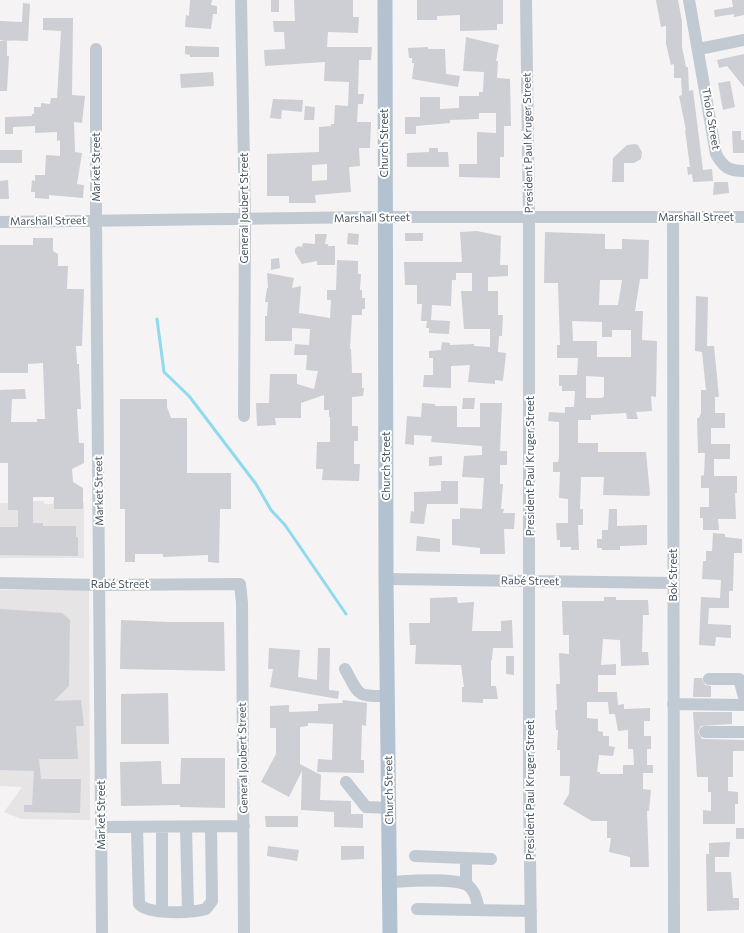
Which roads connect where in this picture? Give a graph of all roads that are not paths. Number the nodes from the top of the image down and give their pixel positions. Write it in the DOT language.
graph roads {
  1 [pos="242,0"];
  2 [pos="385,0"];
  3 [pos="526,0"];
  4 [pos="689,0"];
  5 [pos="744,40"];
  6 [pos="96,49"];
  7 [pos="699,49"];
  8 [pos="744,170"];
  9 [pos="385,217"];
  10 [pos="673,217"];
  11 [pos="744,217"];
  12 [pos="529,218"];
  13 [pos="96,220"];
  14 [pos="245,220"];
  15 [pos="0,222"];
  16 [pos="244,416"];
  17 [pos="386,579"];
  18 [pos="0,582"];
  19 [pos="530,582"];
  20 [pos="673,583"];
  21 [pos="240,584"];
  22 [pos="100,585"];
  23 [pos="345,669"];
  24 [pos="709,678"];
  25 [pos="744,697"];
  26 [pos="387,701"];
  27 [pos="673,704"];
  28 [pos="744,705"];
  29 [pos="706,732"];
  30 [pos="744,732"];
  31 [pos="346,782"];
  32 [pos="389,808"];
  33 [pos="244,826"];
  34 [pos="101,827"];
  35 [pos="186,827"];
  36 [pos="211,827"];
  37 [pos="137,828"];
  38 [pos="162,828"];
  39 [pos="415,856"];
  40 [pos="466,858"];
  41 [pos="491,858"];
  42 [pos="390,882"];
  43 [pos="466,884"];
  44 [pos="417,909"];
  45 [pos="479,910"];
  46 [pos="162,911"];
  47 [pos="188,911"];
  48 [pos="531,911"];
  49 [pos="102,933"];
  50 [pos="244,933"];
  51 [pos="390,933"];
  52 [pos="531,933"];
  53 [pos="674,933"];
  1 -- 14 [label="street, General Joubert Street"];
  2 -- 9 [label="main road, Church Street"];
  3 -- 12 [label="street, President Paul Kruger Street"];
  4 -- 7 [label="street, Tholo Street"];
  5 -- 7 [label="street"];
  6 -- 13 [label="street, Market Street"];
  7 -- 8 [label="street, Tholo Street"];
  9 -- 12 [label="street, Marshall Street"];
  9 -- 14 [label="street, Marshall Street"];
  9 -- 17 [label="main road, Church Street"];
  10 -- 11 [label="street, Marshall Street"];
  10 -- 12 [label="street, Marshall Street"];
  10 -- 20 [label="street, Bok Street"];
  12 -- 19 [label="street, President Paul Kruger Street"];
  13 -- 14 [label="street, Marshall Street"];
  13 -- 15 [label="street, Marshall Street"];
  13 -- 22 [label="street, Market Street"];
  14 -- 16 [label="street, General Joubert Street"];
  17 -- 19 [label="street, Rabé Street"];
  17 -- 26 [label="main road, Church Street"];
  18 -- 22 [label="street, Rabé Street"];
  19 -- 20 [label="street, Rabé Street"];
  19 -- 48 [label="street, President Paul Kruger Street"];
  20 -- 27 [label="street, Bok Street"];
  21 -- 22 [label="street, Rabé Street"];
  21 -- 33 [label="street, General Joubert Street"];
  22 -- 34 [label="street, Market Street"];
  23 -- 26 [label="street"];
  24 -- 25 [label="street"];
  26 -- 32 [label="main road, Church Street"];
  27 -- 28 [label="street"];
  27 -- 53 [label="street, Bok Street"];
  29 -- 30 [label="street"];
  31 -- 32 [label="street"];
  32 -- 42 [label="main road, Church Street"];
  33 -- 36 [label="street"];
  33 -- 50 [label="street, General Joubert Street"];
  34 -- 37 [label="street"];
  34 -- 49 [label="street, Market Street"];
  35 -- 36 [label="street"];
  35 -- 38 [label="street"];
  35 -- 47 [label="street"];
  36 -- 47 [label="street"];
  37 -- 38 [label="street"];
  37 -- 46 [label="street"];
  38 -- 46 [label="street"];
  39 -- 40 [label="street"];
  40 -- 41 [label="street"];
  40 -- 43 [label="street"];
  42 -- 43 [label="street"];
  42 -- 51 [label="main road, Church Street"];
  43 -- 45 [label="street"];
  44 -- 45 [label="street"];
  45 -- 48 [label="street"];
  46 -- 47 [label="street"];
  48 -- 52 [label="street, President Paul Kruger Street"];
}
